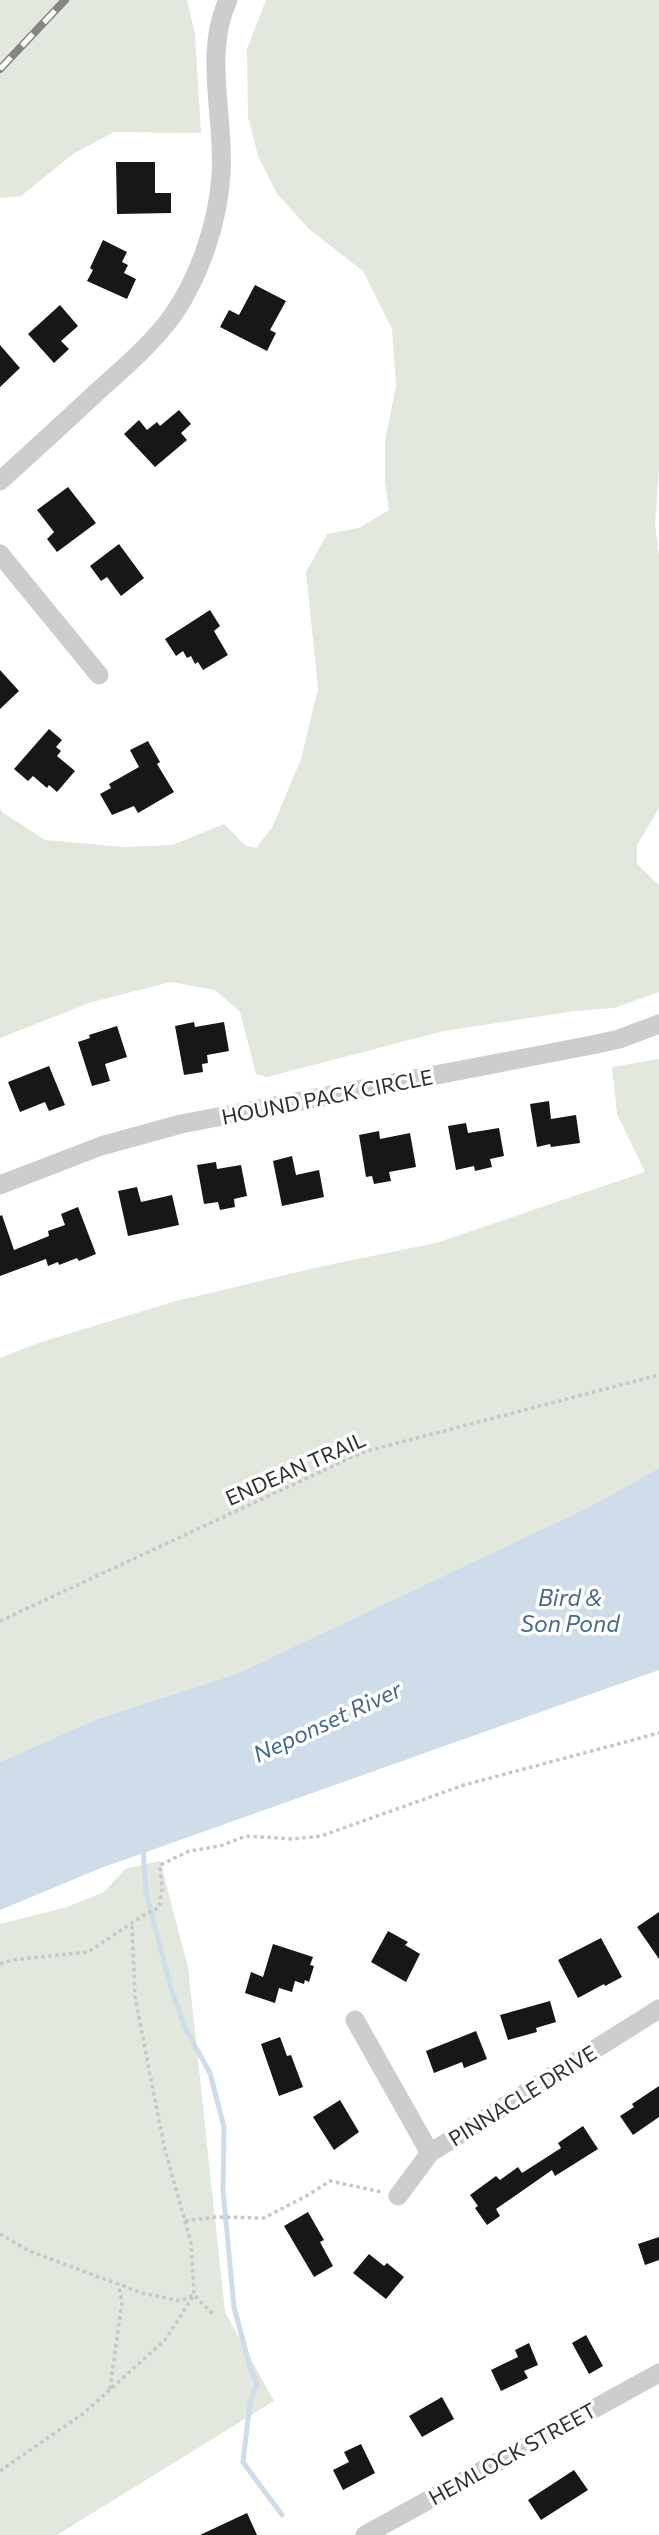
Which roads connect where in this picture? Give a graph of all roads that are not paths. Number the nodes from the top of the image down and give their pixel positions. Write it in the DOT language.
graph roads {
  1 [pos="228,0"];
  2 [pos="0,481"];
  3 [pos="0,554"];
  4 [pos="99,675"];
  5 [pos="659,1024"];
  6 [pos="0,1185"];
  7 [pos="659,2009"];
  8 [pos="355,2020"];
  9 [pos="429,2154"];
  10 [pos="398,2196"];
  11 [pos="659,2373"];
  12 [pos="372,2533"];
  1 -- 2 [label="street"];
  3 -- 4 [label="street"];
  5 -- 6 [label="street, HOUND PACK CIRCLE"];
  7 -- 9 [label="street, PINNACLE DRIVE"];
  8 -- 9 [label="street"];
  9 -- 10 [label="street, PINNACLE DRIVE"];
  11 -- 12 [label="street, HEMLOCK STREET"];
}
